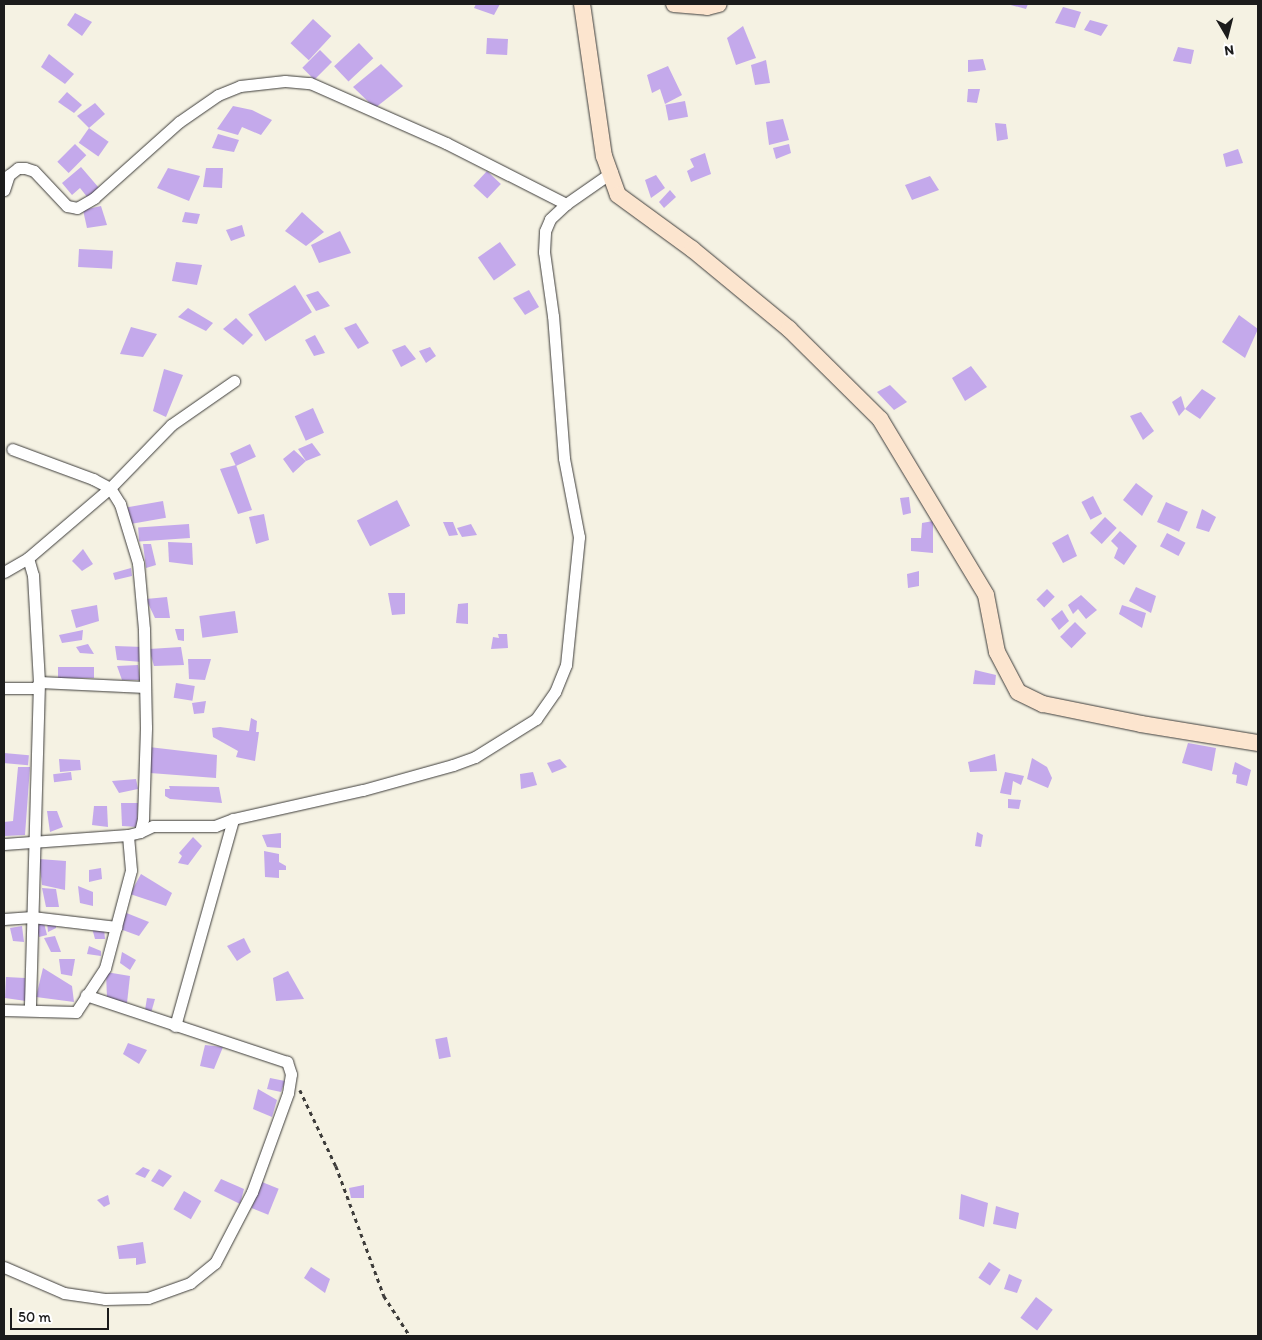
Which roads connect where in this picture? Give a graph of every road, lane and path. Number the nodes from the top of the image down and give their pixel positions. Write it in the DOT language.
graph roads {
  1 [pos="582,4"];
  2 [pos="719,4"];
  3 [pos="680,5"];
  4 [pos="612,172"];
  5 [pos="4,190"];
  6 [pos="566,204"];
  7 [pos="234,381"];
  8 [pos="12,449"];
  9 [pos="110,488"];
  10 [pos="28,558"];
  11 [pos="4,572"];
  12 [pos="39,682"];
  13 [pos="145,687"];
  14 [pos="4,688"];
  15 [pos="1258,743"];
  16 [pos="233,819"];
  17 [pos="140,832"];
  18 [pos="128,835"];
  19 [pos="32,843"];
  20 [pos="4,844"];
  21 [pos="32,917"];
  22 [pos="4,919"];
  23 [pos="116,927"];
  24 [pos="86,995"];
  25 [pos="4,1010"];
  26 [pos="30,1010"];
  27 [pos="174,1026"];
  28 [pos="291,1074"];
  29 [pos="4,1267"];
  30 [pos="410,1336"];
  1 -- 4 [label="street"];
  2 -- 3 [label="street"];
  4 -- 6 [label="street"];
  4 -- 15 [label="street"];
  5 -- 6 [label="street"];
  6 -- 16 [label="street"];
  7 -- 9 [label="street"];
  8 -- 9 [label="street"];
  9 -- 10 [label="street"];
  9 -- 13 [label="street"];
  10 -- 11 [label="street"];
  10 -- 12 [label="street"];
  12 -- 13 [label="street"];
  12 -- 14 [label="street"];
  12 -- 19 [label="street"];
  13 -- 17 [label="street"];
  16 -- 17 [label="street"];
  16 -- 27 [label="street"];
  17 -- 18 [label="street"];
  18 -- 19 [label="street"];
  18 -- 23 [label="street"];
  19 -- 20 [label="street"];
  19 -- 21 [label="street"];
  21 -- 22 [label="street"];
  21 -- 23 [label="street"];
  21 -- 26 [label="street"];
  23 -- 24 [label="street"];
  24 -- 26 [label="street"];
  24 -- 27 [label="street"];
  25 -- 26 [label="street"];
  27 -- 28 [label="street"];
  28 -- 29 [label="street"];
  28 -- 30 [label="path"];
}
